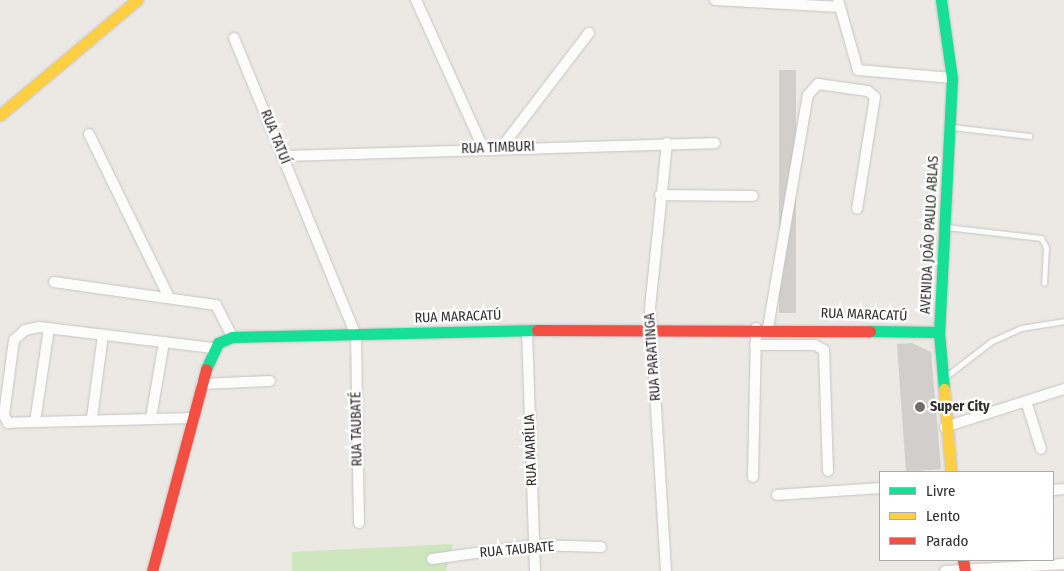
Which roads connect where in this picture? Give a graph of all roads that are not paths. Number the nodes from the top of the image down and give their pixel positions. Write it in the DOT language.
graph roads {
  1 [pos="137,0"];
  2 [pos="416,0"];
  3 [pos="715,0"];
  4 [pos="941,0"];
  5 [pos="839,3"];
  6 [pos="589,33"];
  7 [pos="234,38"];
  8 [pos="952,78"];
  9 [pos="0,115"];
  10 [pos="951,127"];
  11 [pos="89,134"];
  12 [pos="1029,136"];
  13 [pos="667,143"];
  14 [pos="714,143"];
  15 [pos="483,148"];
  16 [pos="501,148"];
  17 [pos="282,156"];
  18 [pos="660,195"];
  19 [pos="753,196"];
  20 [pos="857,209"];
  21 [pos="946,227"];
  22 [pos="54,282"];
  23 [pos="1044,283"];
  24 [pos="169,297"];
  25 [pos="1064,321"];
  26 [pos="652,327"];
  27 [pos="49,328"];
  28 [pos="756,328"];
  29 [pos="768,328"];
  30 [pos="527,330"];
  31 [pos="940,332"];
  32 [pos="103,334"];
  33 [pos="356,335"];
  34 [pos="232,337"];
  35 [pos="164,342"];
  36 [pos="755,346"];
  37 [pos="213,348"];
  38 [pos="942,380"];
  39 [pos="270,381"];
  40 [pos="201,384"];
  41 [pos="1064,389"];
  42 [pos="1026,401"];
  43 [pos="92,418"];
  44 [pos="151,418"];
  45 [pos="194,418"];
  46 [pos="35,422"];
  47 [pos="945,427"];
  48 [pos="1041,449"];
  49 [pos="828,471"];
  50 [pos="951,471"];
  51 [pos="753,477"];
  52 [pos="879,488"];
  53 [pos="776,495"];
  54 [pos="359,523"];
  55 [pos="534,546"];
  56 [pos="601,547"];
  57 [pos="432,559"];
  58 [pos="1064,564"];
  59 [pos="152,571"];
  60 [pos="535,571"];
  61 [pos="666,571"];
  62 [pos="945,571"];
  63 [pos="965,571"];
  1 -- 9 [label="street"];
  2 -- 15 [label="street"];
  3 -- 5 [label="street"];
  4 -- 8 [label="street, AVENIDA JOÃO PAULO ABLAS"];
  5 -- 8 [label="street"];
  6 -- 16 [label="street"];
  7 -- 17 [label="street, RUA TATUÍ"];
  8 -- 10 [label="street, AVENIDA JOÃO PAULO ABLAS"];
  10 -- 12 [label="lane"];
  10 -- 21 [label="street, AVENIDA JOÃO PAULO ABLAS"];
  11 -- 24 [label="street"];
  13 -- 14 [label="street, RUA TIMBURI"];
  13 -- 16 [label="street, RUA TIMBURI"];
  13 -- 18 [label="street, RUA PARATINGA"];
  15 -- 16 [label="street, RUA TIMBURI"];
  15 -- 17 [label="street, RUA TIMBURI"];
  17 -- 33 [label="street, RUA TATUÍ"];
  18 -- 19 [label="street"];
  18 -- 26 [label="street, RUA PARATINGA"];
  20 -- 29 [label="street"];
  21 -- 23 [label="lane"];
  21 -- 31 [label="street, AVENIDA JOÃO PAULO ABLAS"];
  22 -- 24 [label="street"];
  24 -- 34 [label="street"];
  25 -- 38 [label="lane"];
  26 -- 28 [label="street, RUA MARACATÚ"];
  26 -- 30 [label="street, RUA MARACATÚ"];
  26 -- 61 [label="street, RUA PARATINGA"];
  27 -- 32 [label="street"];
  27 -- 46 [label="street"];
  27 -- 46 [label="street"];
  28 -- 29 [label="street, RUA MARACATÚ"];
  28 -- 36 [label="street"];
  29 -- 31 [label="street, RUA MARACATÚ"];
  30 -- 33 [label="street, RUA MARACATÚ"];
  30 -- 55 [label="street, RUA MARÍLIA"];
  31 -- 38 [label="street, AVENIDA JOÃO PAULO ABLAS"];
  32 -- 35 [label="street"];
  32 -- 43 [label="street"];
  33 -- 34 [label="street, RUA MARACATÚ"];
  33 -- 54 [label="street, RUA TAUBATÉ"];
  34 -- 37 [label="street, RUA MARACATÚ"];
  35 -- 37 [label="street"];
  35 -- 44 [label="street"];
  36 -- 49 [label="street"];
  36 -- 51 [label="street"];
  37 -- 40 [label="street"];
  38 -- 47 [label="street, AVENIDA JOÃO PAULO ABLAS"];
  39 -- 40 [label="street"];
  40 -- 45 [label="street"];
  41 -- 42 [label="street"];
  42 -- 47 [label="street"];
  42 -- 48 [label="street"];
  43 -- 44 [label="street"];
  43 -- 46 [label="street"];
  44 -- 45 [label="street"];
  45 -- 59 [label="street"];
  47 -- 50 [label="street, AVENIDA JOÃO PAULO ABLAS"];
  52 -- 53 [label="street"];
  55 -- 56 [label="street, RUA TAUBATE"];
  55 -- 57 [label="street, RUA TAUBATE"];
  55 -- 60 [label="street, RUA MARÍLIA"];
  58 -- 63 [label="street"];
  62 -- 63 [label="street"];
}
